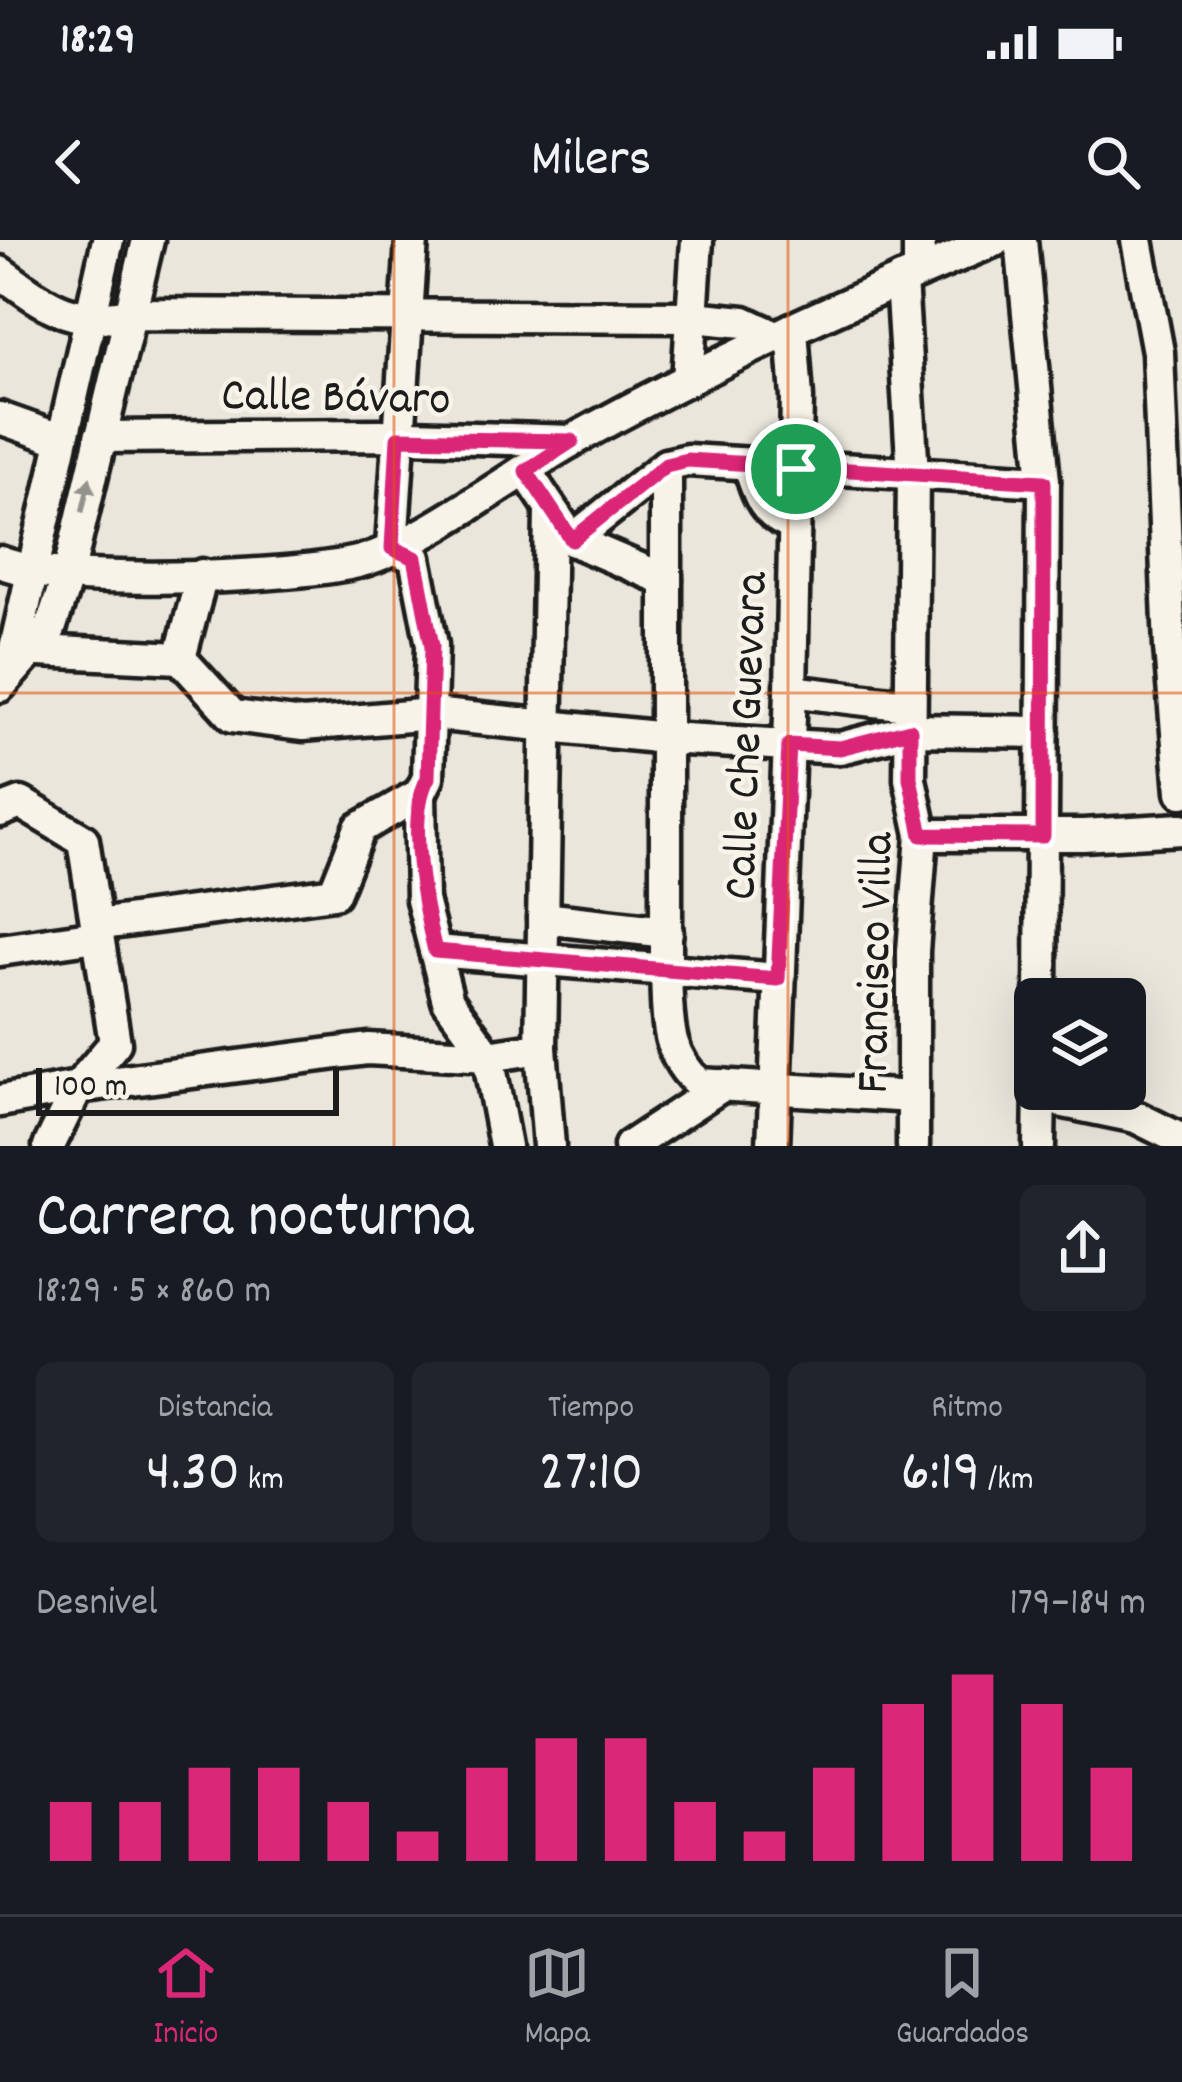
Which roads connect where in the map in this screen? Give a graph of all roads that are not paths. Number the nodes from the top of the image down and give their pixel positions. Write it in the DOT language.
graph roads {
  1 [pos="108,240"];
  2 [pos="148,240"];
  3 [pos="412,240"];
  4 [pos="698,240"];
  5 [pos="919,240"];
  6 [pos="996,240"];
  7 [pos="1021,240"];
  8 [pos="1137,240"];
  9 [pos="0,272"];
  10 [pos="910,276"];
  11 [pos="131,314"];
  12 [pos="408,314"];
  13 [pos="693,317"];
  14 [pos="89,321"];
  15 [pos="784,333"];
  16 [pos="688,380"];
  17 [pos="0,418"];
  18 [pos="100,437"];
  19 [pos="398,438"];
  20 [pos="59,439"];
  21 [pos="572,441"];
  22 [pos="666,465"];
  23 [pos="749,466"];
  24 [pos="796,469"];
  25 [pos="526,471"];
  26 [pos="913,474"];
  27 [pos="1044,482"];
  28 [pos="550,511"];
  29 [pos="794,525"];
  30 [pos="572,540"];
  31 [pos="392,548"];
  32 [pos="14,568"];
  33 [pos="68,575"];
  34 [pos="202,575"];
  35 [pos="666,580"];
  36 [pos="180,658"];
  37 [pos="13,665"];
  38 [pos="791,691"];
  39 [pos="432,714"];
  40 [pos="909,718"];
  41 [pos="547,724"];
  42 [pos="1042,732"];
  43 [pos="666,738"];
  44 [pos="789,745"];
  45 [pos="1182,792"];
  46 [pos="419,794"];
  47 [pos="0,811"];
  48 [pos="1182,829"];
  49 [pos="922,835"];
  50 [pos="1043,836"];
  51 [pos="543,918"];
  52 [pos="96,930"];
  53 [pos="667,932"];
  54 [pos="0,950"];
  55 [pos="435,951"];
  56 [pos="543,958"];
  57 [pos="666,972"];
  58 [pos="1041,978"];
  59 [pos="778,979"];
  60 [pos="542,1048"];
  61 [pos="488,1056"];
  62 [pos="723,1085"];
  63 [pos="78,1087"];
  64 [pos="772,1088"];
  65 [pos="913,1097"];
  66 [pos="0,1101"];
  67 [pos="1040,1110"];
  68 [pos="1082,1110"];
  69 [pos="1134,1131"];
  70 [pos="1182,1140"];
  71 [pos="49,1146"];
  72 [pos="505,1146"];
  73 [pos="549,1146"];
  74 [pos="630,1146"];
  75 [pos="773,1146"];
  76 [pos="913,1146"];
  77 [pos="1039,1146"];
  1 -- 14 [label="street"];
  2 -- 11 [label="street"];
  3 -- 12 [label="street"];
  4 -- 13 [label="street"];
  5 -- 10 [label="street, Francisco Villa"];
  6 -- 10 [label="street"];
  7 -- 27 [label="street"];
  8 -- 45 [label="street"];
  9 -- 14 [label="street"];
  10 -- 15 [label="street"];
  10 -- 26 [label="street, Francisco Villa"];
  11 -- 12 [label="street"];
  11 -- 14 [label="street"];
  11 -- 18 [label="street"];
  12 -- 13 [label="street"];
  12 -- 19 [label="street"];
  13 -- 15 [label="street"];
  13 -- 16 [label="street"];
  14 -- 20 [label="street"];
  15 -- 16 [label="street"];
  15 -- 24 [label="street, Calle Che Guevara"];
  16 -- 21 [label="street"];
  17 -- 20 [label="street"];
  18 -- 19 [label="street, Calle Bávaro"];
  33 -- 18 [label="street, one-way"];
  19 -- 21 [label="street, Calle Bávaro"];
  19 -- 31 [label="street"];
  20 -- 32 [label="street"];
  21 -- 25 [label="street"];
  22 -- 23 [label="street"];
  22 -- 30 [label="street"];
  22 -- 35 [label="street"];
  23 -- 24 [label="street"];
  23 -- 29 [label="street"];
  24 -- 26 [label="street"];
  24 -- 29 [label="street, Calle Che Guevara"];
  25 -- 28 [label="street"];
  25 -- 31 [label="street"];
  26 -- 27 [label="street"];
  26 -- 40 [label="street, Francisco Villa"];
  27 -- 42 [label="street"];
  28 -- 30 [label="street"];
  28 -- 41 [label="street"];
  29 -- 38 [label="street, Calle Che Guevara"];
  30 -- 35 [label="street"];
  31 -- 34 [label="street"];
  31 -- 39 [label="street"];
  32 -- 33 [label="street"];
  32 -- 37 [label="street"];
  33 -- 34 [label="street"];
  33 -- 37 [label="street"];
  34 -- 36 [label="street"];
  35 -- 43 [label="street"];
  36 -- 37 [label="street"];
  36 -- 39 [label="street"];
  38 -- 40 [label="street"];
  38 -- 44 [label="street, Calle Che Guevara"];
  39 -- 41 [label="street"];
  39 -- 46 [label="street"];
  40 -- 42 [label="street"];
  40 -- 44 [label="street"];
  40 -- 49 [label="street, Francisco Villa"];
  41 -- 43 [label="street"];
  41 -- 51 [label="street"];
  42 -- 50 [label="street"];
  43 -- 44 [label="street"];
  43 -- 53 [label="street"];
  44 -- 59 [label="street, Calle Che Guevara"];
  46 -- 52 [label="street"];
  46 -- 55 [label="street"];
  47 -- 52 [label="street"];
  48 -- 50 [label="street"];
  49 -- 50 [label="street"];
  49 -- 65 [label="street, Francisco Villa"];
  50 -- 58 [label="street"];
  51 -- 53 [label="street"];
  51 -- 56 [label="street"];
  52 -- 54 [label="street"];
  52 -- 63 [label="street"];
  53 -- 57 [label="street"];
  55 -- 56 [label="street"];
  55 -- 61 [label="street"];
  56 -- 57 [label="street"];
  56 -- 60 [label="street"];
  57 -- 59 [label="street"];
  57 -- 62 [label="street"];
  59 -- 64 [label="street, Calle Che Guevara"];
  60 -- 61 [label="street"];
  60 -- 73 [label="street"];
  61 -- 63 [label="street"];
  61 -- 72 [label="street"];
  62 -- 64 [label="street"];
  62 -- 74 [label="street"];
  63 -- 66 [label="street"];
  63 -- 71 [label="street"];
  64 -- 65 [label="street"];
  64 -- 75 [label="street, Calle Che Guevara"];
  65 -- 76 [label="street, Francisco Villa"];
  67 -- 77 [label="street"];
  68 -- 69 [label="street"];
  69 -- 70 [label="street"];
}
